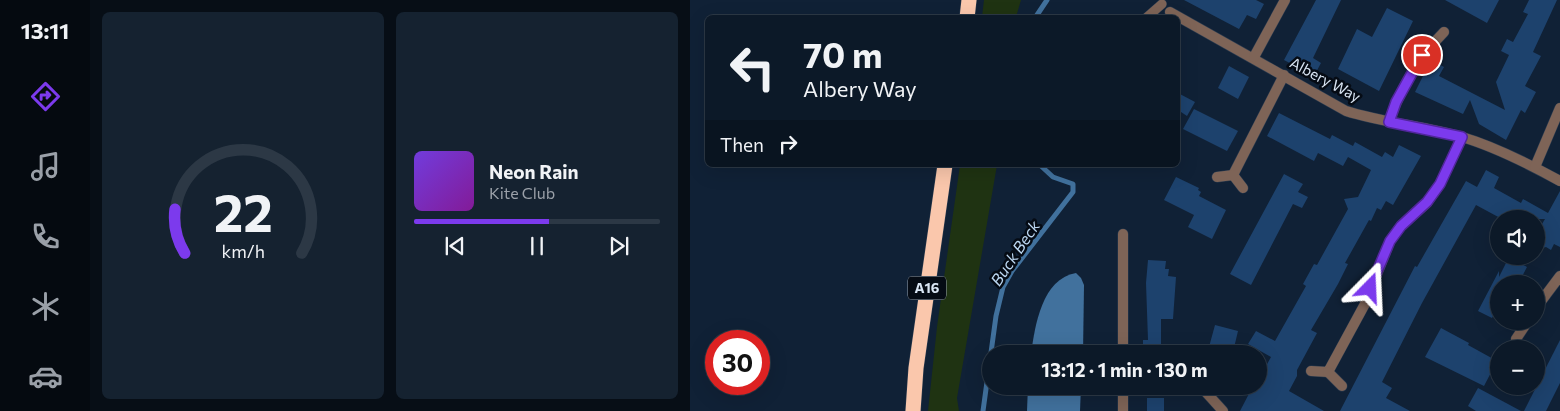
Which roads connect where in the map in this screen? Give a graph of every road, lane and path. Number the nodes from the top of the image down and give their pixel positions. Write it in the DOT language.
graph roads {
  1 [pos="969,0"];
  2 [pos="1285,0"];
  3 [pos="1161,2"];
  4 [pos="1170,12"];
  5 [pos="967,15"];
  6 [pos="1149,15"];
  7 [pos="1176,15"];
  8 [pos="1180,17"];
  9 [pos="1444,32"];
  10 [pos="1254,57"];
  11 [pos="1284,75"];
  12 [pos="1560,108"];
  13 [pos="1389,122"];
  14 [pos="1462,137"];
  15 [pos="945,167"];
  16 [pos="1535,167"];
  17 [pos="1233,175"];
  18 [pos="1217,177"];
  19 [pos="1560,181"];
  20 [pos="1243,188"];
  21 [pos="1123,234"];
  22 [pos="1560,276"];
  23 [pos="1545,296"];
  24 [pos="1522,330"];
  25 [pos="1516,340"];
  26 [pos="1123,345"];
  27 [pos="1311,371"];
  28 [pos="1328,372"];
  29 [pos="1342,386"];
  30 [pos="1123,395"];
  31 [pos="1208,395"];
  32 [pos="913,411"];
  33 [pos="1123,411"];
  34 [pos="1223,411"];
  1 -- 5 [label="highway"];
  2 -- 10 [label="street"];
  3 -- 4 [label="lane"];
  3 -- 6 [label="lane"];
  4 -- 7 [label="street, Albery Way"];
  8 -- 10 [label="street, Albery Way"];
  9 -- 13 [label="street"];
  10 -- 11 [label="street, Albery Way"];
  11 -- 13 [label="street, Albery Way"];
  11 -- 17 [label="street"];
  12 -- 16 [label="street"];
  13 -- 14 [label="street, Albery Way"];
  14 -- 16 [label="street, Albery Way"];
  14 -- 28 [label="street"];
  15 -- 32 [label="highway, A16"];
  16 -- 19 [label="street, Albery Way"];
  17 -- 18 [label="street"];
  17 -- 20 [label="street"];
  21 -- 26 [label="street"];
  22 -- 23 [label="street"];
  24 -- 25 [label="street"];
  27 -- 28 [label="street"];
  28 -- 29 [label="street"];
  30 -- 33 [label="street"];
  31 -- 34 [label="street"];
}
